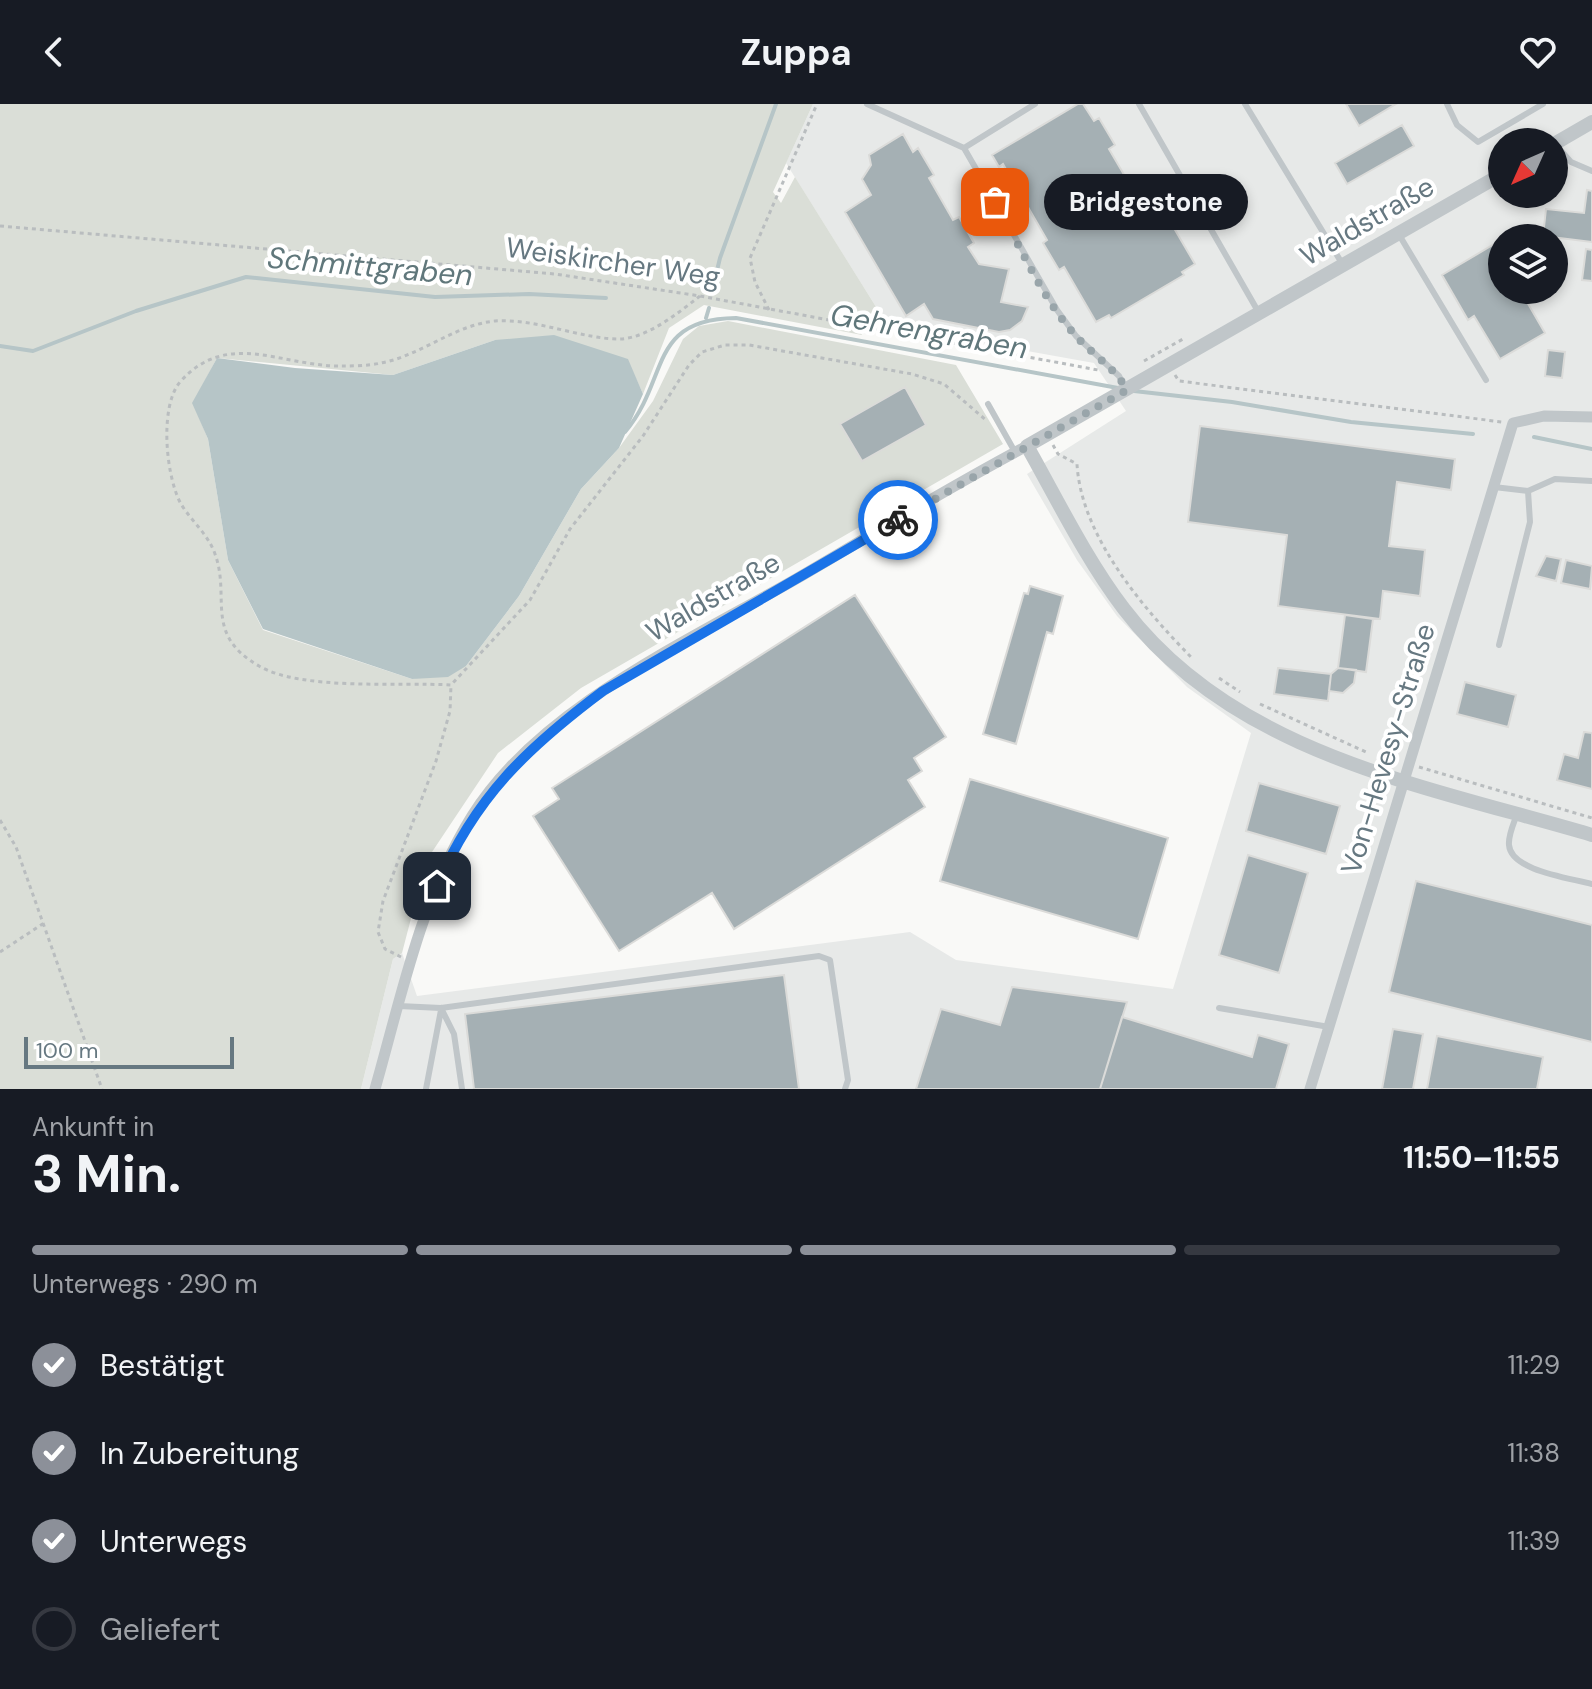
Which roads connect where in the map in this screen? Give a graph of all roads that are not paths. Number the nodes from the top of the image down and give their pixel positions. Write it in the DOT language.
graph roads {
  1 [pos="867,104"];
  2 [pos="1035,104"];
  3 [pos="1139,104"];
  4 [pos="1245,104"];
  5 [pos="1447,104"];
  6 [pos="1543,104"];
  7 [pos="1592,122"];
  8 [pos="1568,136"];
  9 [pos="964,148"];
  10 [pos="1568,159"];
  11 [pos="1592,171"];
  12 [pos="1488,182"];
  13 [pos="1398,233"];
  14 [pos="1343,265"];
  15 [pos="1259,314"];
  16 [pos="1486,380"];
  17 [pos="1125,385"];
  18 [pos="988,404"];
  19 [pos="1592,417"];
  20 [pos="1021,449"];
  21 [pos="1592,481"];
  22 [pos="1494,487"];
  23 [pos="1528,491"];
  24 [pos="1499,645"];
  25 [pos="1402,780"];
  26 [pos="1517,814"];
  27 [pos="1592,835"];
  28 [pos="1592,884"];
  29 [pos="399,1006"];
  30 [pos="441,1008"];
  31 [pos="1219,1008"];
  32 [pos="1329,1027"];
  33 [pos="375,1089"];
  34 [pos="426,1089"];
  35 [pos="462,1089"];
  36 [pos="845,1089"];
  37 [pos="1310,1089"];
  1 -- 9 [label="lane"];
  2 -- 9 [label="lane"];
  3 -- 15 [label="lane"];
  4 -- 14 [label="lane"];
  5 -- 6 [label="lane"];
  7 -- 8 [label="street"];
  9 -- 17 [label="lane"];
  10 -- 11 [label="lane"];
  12 -- 13 [label="street, Waldstraße"];
  13 -- 14 [label="street, Waldstraße"];
  13 -- 16 [label="lane"];
  14 -- 15 [label="street, Waldstraße"];
  15 -- 17 [label="street, Waldstraße"];
  17 -- 20 [label="street, Waldstraße"];
  18 -- 20 [label="lane"];
  19 -- 22 [label="street, Von-Hevesy-Straße"];
  20 -- 25 [label="street"];
  20 -- 29 [label="street, Waldstraße"];
  21 -- 23 [label="lane"];
  22 -- 23 [label="lane"];
  22 -- 25 [label="street, Von-Hevesy-Straße"];
  23 -- 24 [label="lane"];
  25 -- 26 [label="street"];
  25 -- 32 [label="street, Von-Hevesy-Straße"];
  26 -- 27 [label="street"];
  26 -- 28 [label="lane"];
  29 -- 30 [label="lane"];
  29 -- 33 [label="street, Waldstraße"];
  30 -- 34 [label="lane"];
  30 -- 35 [label="lane"];
  30 -- 36 [label="lane"];
  31 -- 32 [label="lane"];
  32 -- 37 [label="street, Von-Hevesy-Straße"];
}
